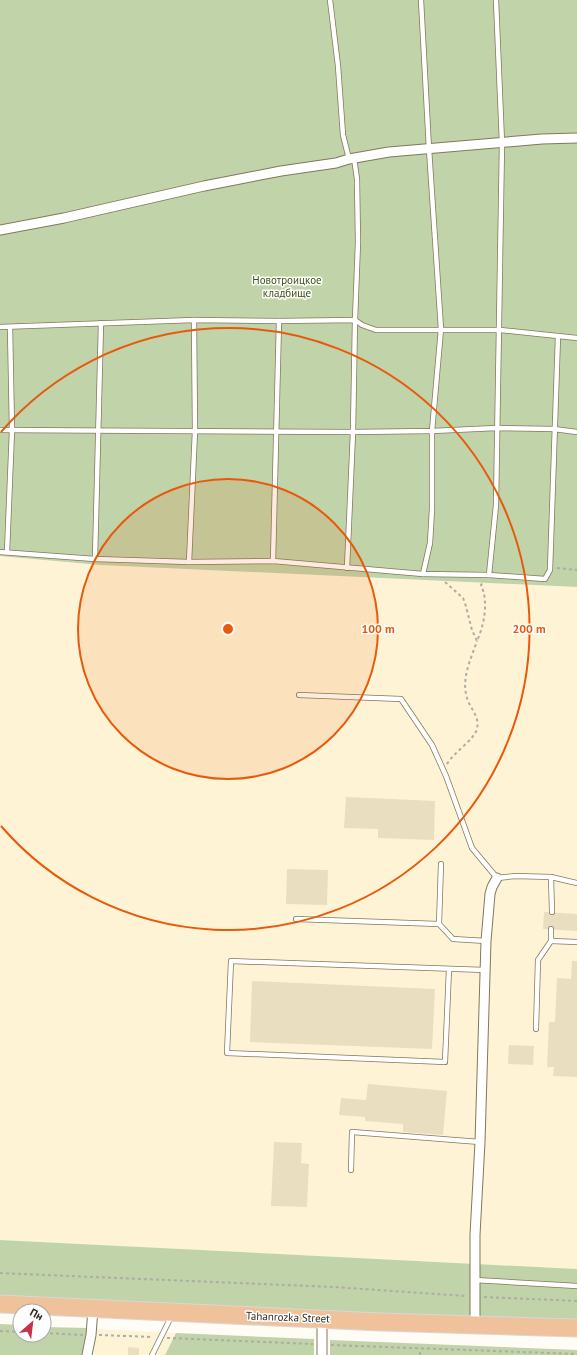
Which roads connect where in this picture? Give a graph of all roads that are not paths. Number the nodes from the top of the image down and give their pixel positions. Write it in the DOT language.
graph roads {
  1 [pos="330,0"];
  2 [pos="421,0"];
  3 [pos="496,0"];
  4 [pos="577,138"];
  5 [pos="502,143"];
  6 [pos="429,149"];
  7 [pos="352,159"];
  8 [pos="0,230"];
  9 [pos="194,320"];
  10 [pos="355,320"];
  11 [pos="279,321"];
  12 [pos="101,323"];
  13 [pos="0,327"];
  14 [pos="10,327"];
  15 [pos="441,329"];
  16 [pos="500,330"];
  17 [pos="558,336"];
  18 [pos="577,338"];
  19 [pos="497,428"];
  20 [pos="554,429"];
  21 [pos="0,430"];
  22 [pos="12,430"];
  23 [pos="98,430"];
  24 [pos="194,431"];
  25 [pos="432,431"];
  26 [pos="276,432"];
  27 [pos="353,432"];
  28 [pos="577,432"];
  29 [pos="0,552"];
  30 [pos="7,552"];
  31 [pos="94,559"];
  32 [pos="273,561"];
  33 [pos="189,562"];
  34 [pos="347,568"];
  35 [pos="423,574"];
  36 [pos="488,575"];
  37 [pos="299,695"];
  38 [pos="441,864"];
  39 [pos="551,877"];
  40 [pos="497,878"];
  41 [pos="577,883"];
  42 [pos="552,912"];
  43 [pos="296,919"];
  44 [pos="439,924"];
  45 [pos="551,929"];
  46 [pos="486,941"];
  47 [pos="551,941"];
  48 [pos="577,942"];
  49 [pos="449,969"];
  50 [pos="485,970"];
  51 [pos="536,1029"];
  52 [pos="480,1142"];
  53 [pos="351,1170"];
  54 [pos="474,1280"];
  55 [pos="577,1286"];
  56 [pos="0,1304"];
  57 [pos="93,1309"];
  58 [pos="173,1312"];
  59 [pos="322,1318"];
  60 [pos="475,1325"];
  61 [pos="577,1328"];
  62 [pos="87,1355"];
  63 [pos="152,1355"];
  64 [pos="322,1355"];
  1 -- 7 [label="lane"];
  2 -- 6 [label="lane"];
  3 -- 5 [label="lane"];
  4 -- 5 [label="street"];
  5 -- 6 [label="street"];
  5 -- 16 [label="lane"];
  6 -- 7 [label="street"];
  6 -- 15 [label="lane"];
  7 -- 8 [label="street"];
  7 -- 10 [label="lane"];
  9 -- 11 [label="lane"];
  9 -- 12 [label="lane"];
  9 -- 24 [label="lane"];
  10 -- 11 [label="lane"];
  10 -- 15 [label="lane"];
  10 -- 27 [label="lane"];
  11 -- 26 [label="lane"];
  12 -- 14 [label="lane"];
  12 -- 23 [label="lane"];
  13 -- 14 [label="lane"];
  14 -- 22 [label="lane"];
  15 -- 16 [label="lane"];
  15 -- 25 [label="lane"];
  16 -- 17 [label="lane"];
  16 -- 19 [label="lane"];
  17 -- 18 [label="lane"];
  17 -- 20 [label="lane"];
  19 -- 20 [label="lane"];
  19 -- 25 [label="lane"];
  19 -- 36 [label="lane"];
  20 -- 28 [label="lane"];
  20 -- 36 [label="lane"];
  21 -- 22 [label="lane"];
  22 -- 23 [label="lane"];
  22 -- 30 [label="lane"];
  23 -- 24 [label="lane"];
  23 -- 31 [label="lane"];
  24 -- 26 [label="lane"];
  24 -- 33 [label="lane"];
  25 -- 27 [label="lane"];
  25 -- 35 [label="lane"];
  26 -- 27 [label="lane"];
  26 -- 32 [label="lane"];
  27 -- 34 [label="lane"];
  29 -- 30 [label="lane"];
  30 -- 31 [label="lane"];
  31 -- 33 [label="lane"];
  32 -- 33 [label="lane"];
  32 -- 34 [label="lane"];
  34 -- 35 [label="lane"];
  35 -- 36 [label="lane"];
  37 -- 40 [label="lane"];
  38 -- 44 [label="lane"];
  39 -- 40 [label="lane"];
  39 -- 41 [label="lane"];
  39 -- 42 [label="lane"];
  40 -- 46 [label="street"];
  43 -- 44 [label="lane"];
  44 -- 46 [label="lane"];
  45 -- 47 [label="lane"];
  46 -- 50 [label="street"];
  47 -- 48 [label="lane"];
  47 -- 51 [label="lane"];
  49 -- 49 [label="lane"];
  49 -- 50 [label="lane"];
  50 -- 52 [label="street"];
  52 -- 53 [label="lane"];
  52 -- 54 [label="street"];
  54 -- 55 [label="lane"];
  54 -- 60 [label="street"];
  56 -- 57 [label="highway, Tahanrozka Street"];
  57 -- 58 [label="highway, Tahanrozka Street"];
  57 -- 62 [label="street"];
  58 -- 59 [label="highway, Tahanrozka Street"];
  58 -- 63 [label="lane"];
  59 -- 60 [label="highway, Tahanrozka Street"];
  59 -- 64 [label="street"];
  60 -- 61 [label="highway, Tahanrozka Street"];
}
